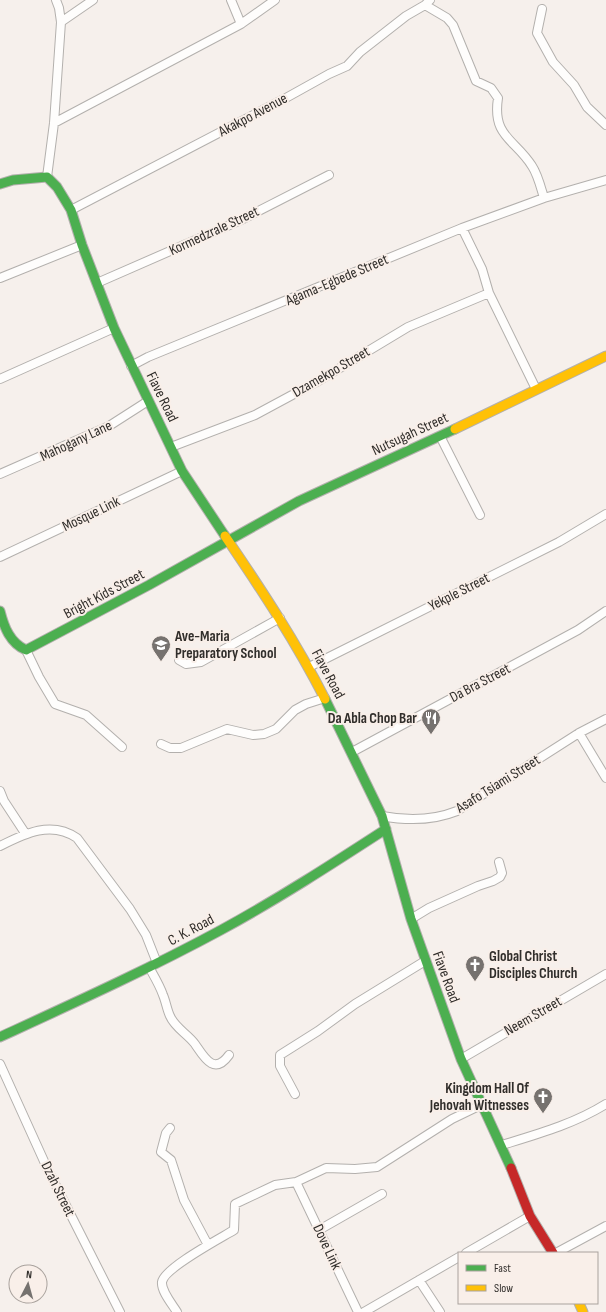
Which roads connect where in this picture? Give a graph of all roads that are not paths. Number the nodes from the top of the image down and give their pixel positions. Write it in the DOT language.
graph roads {
  1 [pos="56,0"];
  2 [pos="93,0"];
  3 [pos="231,0"];
  4 [pos="275,0"];
  5 [pos="427,3"];
  6 [pos="542,9"];
  7 [pos="61,22"];
  8 [pos="241,24"];
  9 [pos="54,123"];
  10 [pos="606,125"];
  11 [pos="329,175"];
  12 [pos="47,177"];
  13 [pos="606,180"];
  14 [pos="0,184"];
  15 [pos="544,198"];
  16 [pos="71,210"];
  17 [pos="462,228"];
  18 [pos="82,245"];
  19 [pos="0,278"];
  20 [pos="97,283"];
  21 [pos="489,293"];
  22 [pos="114,328"];
  23 [pos="606,356"];
  24 [pos="131,366"];
  25 [pos="0,379"];
  26 [pos="536,389"];
  27 [pos="148,401"];
  28 [pos="440,436"];
  29 [pos="171,447"];
  30 [pos="182,471"];
  31 [pos="0,474"];
  32 [pos="606,514"];
  33 [pos="480,515"];
  34 [pos="228,540"];
  35 [pos="0,557"];
  36 [pos="0,611"];
  37 [pos="606,612"];
  38 [pos="280,618"];
  39 [pos="2,621"];
  40 [pos="26,650"];
  41 [pos="178,660"];
  42 [pos="309,666"];
  43 [pos="325,698"];
  44 [pos="606,719"];
  45 [pos="579,734"];
  46 [pos="161,744"];
  47 [pos="122,747"];
  48 [pos="352,752"];
  49 [pos="606,778"];
  50 [pos="0,791"];
  51 [pos="382,816"];
  52 [pos="386,829"];
  53 [pos="25,833"];
  54 [pos="0,846"];
  55 [pos="499,862"];
  56 [pos="411,919"];
  57 [pos="425,961"];
  58 [pos="153,965"];
  59 [pos="606,974"];
  60 [pos="0,1037"];
  61 [pos="229,1055"];
  62 [pos="461,1059"];
  63 [pos="0,1064"];
  64 [pos="295,1094"];
  65 [pos="606,1104"];
  66 [pos="481,1105"];
  67 [pos="170,1128"];
  68 [pos="502,1145"];
  69 [pos="296,1182"];
  70 [pos="382,1194"];
  71 [pos="530,1216"];
  72 [pos="606,1226"];
  73 [pos="319,1230"];
  74 [pos="208,1245"];
  75 [pos="468,1252"];
  76 [pos="552,1252"];
  77 [pos="558,1252"];
  78 [pos="458,1258"];
  79 [pos="419,1280"];
  80 [pos="117,1311"];
  81 [pos="177,1312"];
  82 [pos="358,1312"];
  83 [pos="364,1312"];
  84 [pos="440,1312"];
  1 -- 7 [label="street"];
  2 -- 7 [label="street"];
  3 -- 8 [label="street"];
  4 -- 8 [label="street"];
  5 -- 15 [label="street"];
  5 -- 16 [label="street, Akakpo Avenue"];
  6 -- 10 [label="street"];
  7 -- 9 [label="street"];
  8 -- 9 [label="street"];
  9 -- 12 [label="street"];
  11 -- 20 [label="street, Kormedzrale Street"];
  12 -- 14 [label="street"];
  12 -- 16 [label="street, Fiave Road"];
  13 -- 15 [label="street, Agama-Egbede Street"];
  15 -- 17 [label="street, Agama-Egbede Street"];
  16 -- 18 [label="street, Fiave Road"];
  17 -- 21 [label="street"];
  17 -- 24 [label="street, Agama-Egbede Street"];
  18 -- 19 [label="street"];
  18 -- 20 [label="street, Fiave Road"];
  20 -- 22 [label="street, Fiave Road"];
  21 -- 26 [label="street"];
  21 -- 29 [label="street, Dzamekpo Street"];
  22 -- 24 [label="street, Fiave Road"];
  22 -- 25 [label="street"];
  23 -- 26 [label="street, Nutsugah Street"];
  24 -- 27 [label="street, Fiave Road"];
  26 -- 28 [label="street, Nutsugah Street"];
  27 -- 29 [label="street, Fiave Road"];
  27 -- 31 [label="street, Mahogany Lane"];
  28 -- 33 [label="street"];
  28 -- 34 [label="street, Nutsugah Street"];
  29 -- 30 [label="street, Fiave Road"];
  30 -- 34 [label="street, Fiave Road"];
  30 -- 35 [label="street, Mosque Link"];
  32 -- 42 [label="street, Yekple Street"];
  34 -- 38 [label="street, Fiave Road"];
  34 -- 40 [label="street, Bright Kids Street"];
  36 -- 39 [label="street"];
  37 -- 48 [label="street, Da Bra Street"];
  38 -- 41 [label="street"];
  38 -- 42 [label="street, Fiave Road"];
  39 -- 40 [label="street"];
  40 -- 47 [label="street"];
  42 -- 43 [label="street, Fiave Road"];
  43 -- 46 [label="street"];
  43 -- 48 [label="street, Fiave Road"];
  44 -- 45 [label="street, Asafo Tsiami Street"];
  45 -- 49 [label="street"];
  45 -- 51 [label="street, Asafo Tsiami Street"];
  48 -- 51 [label="street, Fiave Road"];
  50 -- 53 [label="street"];
  51 -- 52 [label="street, Fiave Road"];
  52 -- 56 [label="street, Fiave Road"];
  52 -- 58 [label="street, C. K. Road"];
  53 -- 54 [label="street"];
  53 -- 58 [label="street"];
  55 -- 56 [label="street"];
  56 -- 57 [label="street, Fiave Road"];
  57 -- 62 [label="street, Fiave Road"];
  57 -- 64 [label="street"];
  58 -- 60 [label="street, C. K. Road"];
  58 -- 61 [label="street"];
  59 -- 62 [label="street, Neem Street"];
  62 -- 66 [label="street, Fiave Road"];
  63 -- 80 [label="street, Dzah Street"];
  65 -- 68 [label="street"];
  66 -- 68 [label="street, Fiave Road"];
  66 -- 69 [label="street"];
  67 -- 74 [label="street"];
  68 -- 71 [label="street, Fiave Road"];
  69 -- 73 [label="street, Dove Link"];
  69 -- 74 [label="street"];
  70 -- 73 [label="street"];
  71 -- 75 [label="street"];
  71 -- 76 [label="street, Fiave Road"];
  72 -- 77 [label="street"];
  73 -- 82 [label="street, Dove Link"];
  74 -- 81 [label="street"];
  78 -- 79 [label="street"];
  79 -- 83 [label="street"];
  79 -- 84 [label="street"];
}
